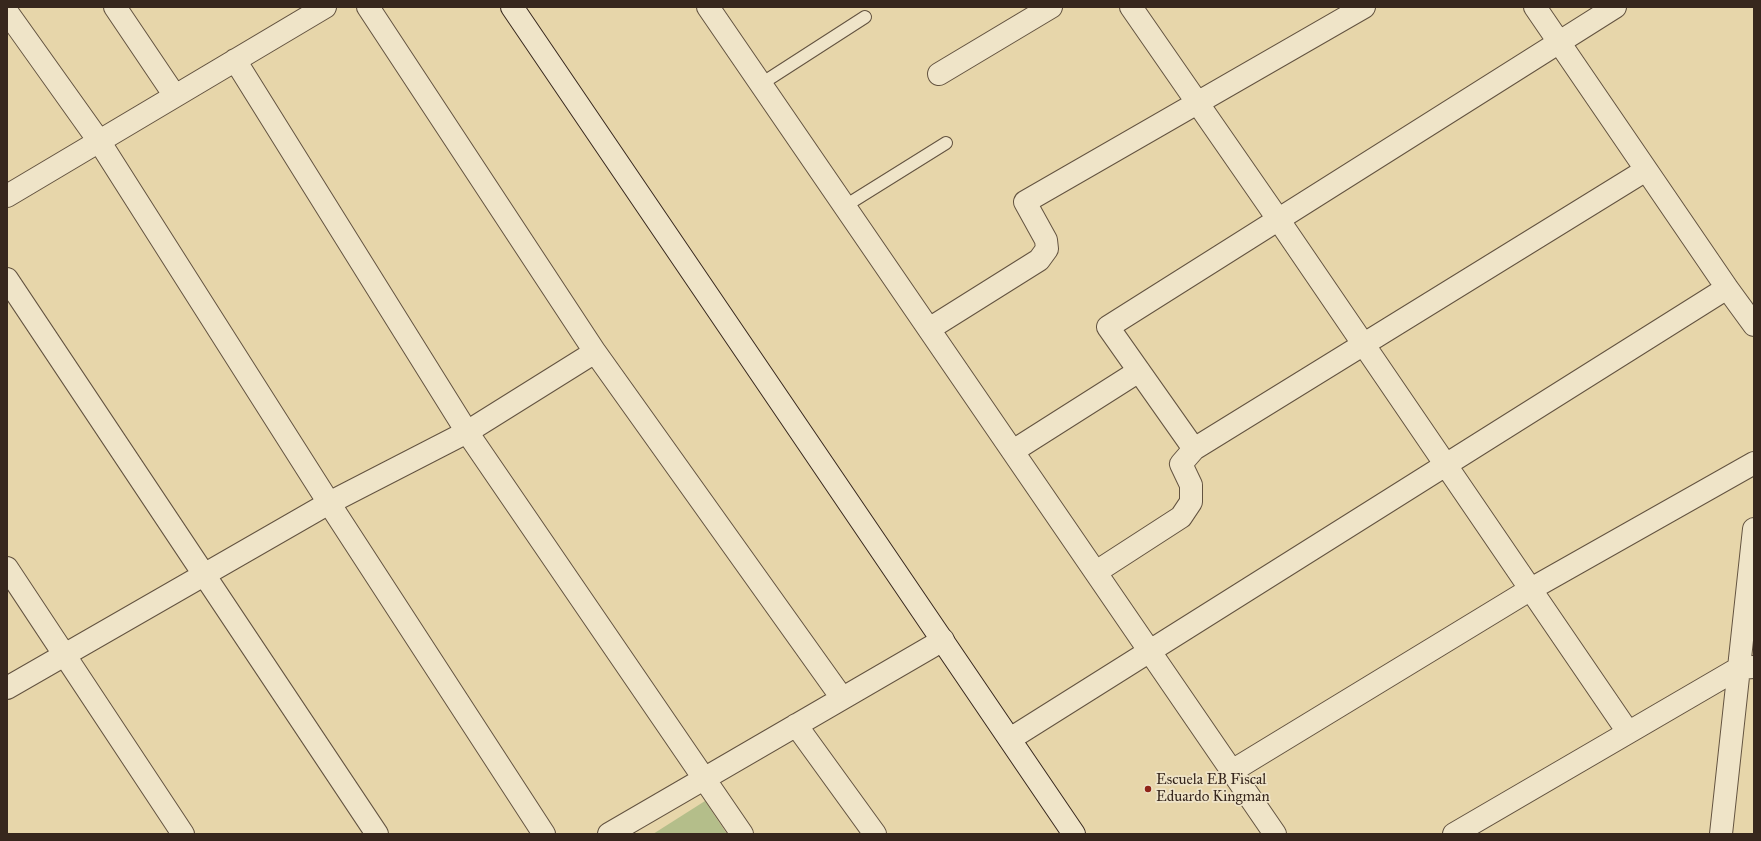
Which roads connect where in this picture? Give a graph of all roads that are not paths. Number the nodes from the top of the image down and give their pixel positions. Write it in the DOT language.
graph roads {
  1 [pos="114,7"];
  2 [pos="368,7"];
  3 [pos="512,7"];
  4 [pos="708,7"];
  5 [pos="1051,7"];
  6 [pos="1131,7"];
  7 [pos="1364,7"];
  8 [pos="1535,7"];
  9 [pos="1615,7"];
  10 [pos="313,10"];
  11 [pos="7,12"];
  12 [pos="865,17"];
  13 [pos="1559,42"];
  14 [pos="235,60"];
  15 [pos="939,74"];
  16 [pos="761,84"];
  17 [pos="175,96"];
  18 [pos="1198,103"];
  19 [pos="99,141"];
  20 [pos="946,143"];
  21 [pos="1646,170"];
  22 [pos="7,196"];
  23 [pos="844,206"];
  24 [pos="1278,219"];
  25 [pos="7,279"];
  26 [pos="1727,288"];
  27 [pos="1754,325"];
  28 [pos="928,329"];
  29 [pos="1364,344"];
  30 [pos="595,352"];
  31 [pos="1139,371"];
  32 [pos="467,432"];
  33 [pos="1194,449"];
  34 [pos="1013,451"];
  35 [pos="1754,463"];
  36 [pos="1446,465"];
  37 [pos="329,503"];
  38 [pos="1754,529"];
  39 [pos="7,568"];
  40 [pos="1096,572"];
  41 [pos="204,575"];
  42 [pos="1531,589"];
  43 [pos="942,640"];
  44 [pos="1150,650"];
  45 [pos="65,655"];
  46 [pos="1746,667"];
  47 [pos="7,688"];
  48 [pos="842,698"];
  49 [pos="796,725"];
  50 [pos="1628,732"];
  51 [pos="1010,739"];
  52 [pos="1232,771"];
  53 [pos="705,779"];
  54 [pos="182,834"];
  55 [pos="377,834"];
  56 [pos="544,834"];
  57 [pos="609,834"];
  58 [pos="742,834"];
  59 [pos="875,834"];
  60 [pos="1074,834"];
  61 [pos="1275,834"];
  62 [pos="1454,834"];
  63 [pos="1721,834"];
  1 -- 17 [label="street"];
  2 -- 30 [label="street"];
  3 -- 43 [label="street"];
  4 -- 16 [label="street"];
  5 -- 15 [label="street"];
  6 -- 18 [label="street"];
  7 -- 18 [label="street"];
  8 -- 13 [label="street"];
  9 -- 13 [label="street"];
  10 -- 14 [label="street"];
  11 -- 19 [label="street"];
  12 -- 16 [label="lane"];
  13 -- 21 [label="street"];
  13 -- 24 [label="street"];
  14 -- 17 [label="street"];
  14 -- 32 [label="street"];
  16 -- 23 [label="street"];
  17 -- 19 [label="street"];
  18 -- 24 [label="street"];
  18 -- 28 [label="street"];
  19 -- 22 [label="street"];
  19 -- 37 [label="street"];
  20 -- 23 [label="lane"];
  21 -- 26 [label="street"];
  21 -- 29 [label="street"];
  23 -- 28 [label="street"];
  24 -- 29 [label="street"];
  24 -- 31 [label="street"];
  25 -- 41 [label="street"];
  26 -- 27 [label="street"];
  26 -- 36 [label="street"];
  28 -- 34 [label="street"];
  29 -- 33 [label="street"];
  29 -- 36 [label="street"];
  30 -- 32 [label="street"];
  30 -- 48 [label="street"];
  31 -- 33 [label="street"];
  31 -- 34 [label="street"];
  32 -- 37 [label="street"];
  32 -- 53 [label="street"];
  33 -- 40 [label="street"];
  34 -- 40 [label="street"];
  35 -- 42 [label="street"];
  36 -- 42 [label="street"];
  36 -- 44 [label="street"];
  37 -- 41 [label="street"];
  37 -- 56 [label="street"];
  38 -- 46 [label="street"];
  39 -- 45 [label="street"];
  40 -- 44 [label="street"];
  41 -- 45 [label="street"];
  41 -- 55 [label="street"];
  42 -- 50 [label="street"];
  42 -- 52 [label="street"];
  43 -- 48 [label="street"];
  43 -- 51 [label="street"];
  44 -- 51 [label="street"];
  44 -- 52 [label="street"];
  45 -- 47 [label="street"];
  45 -- 54 [label="street"];
  46 -- 50 [label="street"];
  46 -- 63 [label="street"];
  48 -- 49 [label="street"];
  49 -- 53 [label="street"];
  49 -- 59 [label="street"];
  50 -- 62 [label="street"];
  51 -- 60 [label="street"];
  52 -- 61 [label="street"];
  53 -- 57 [label="street"];
  53 -- 58 [label="street"];
}
